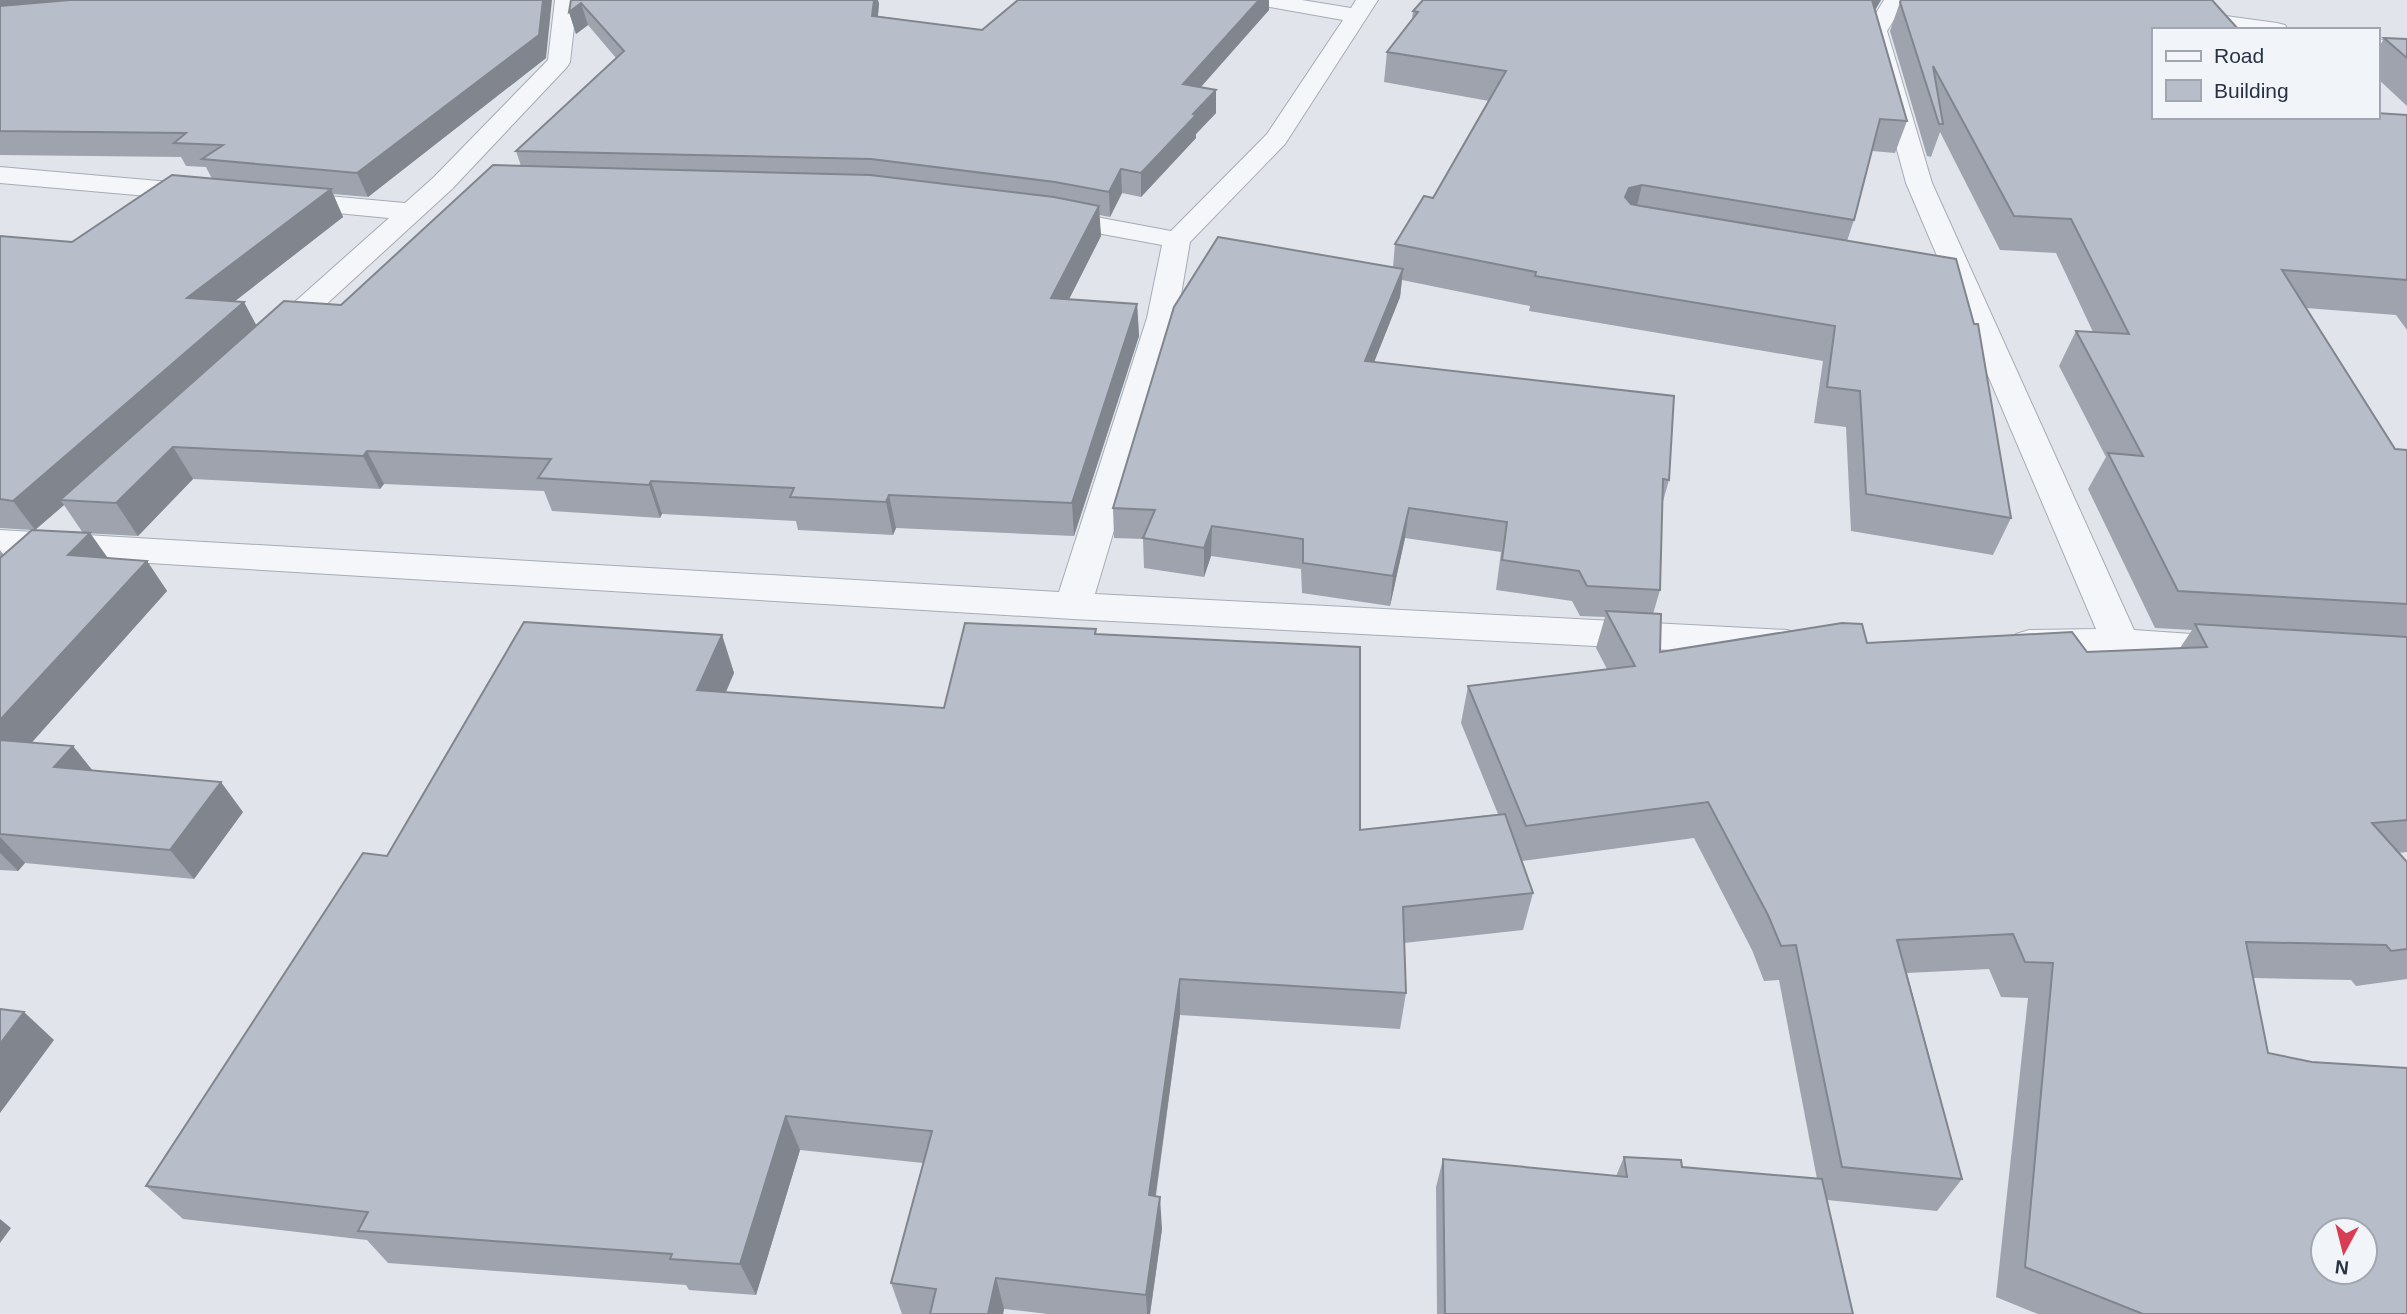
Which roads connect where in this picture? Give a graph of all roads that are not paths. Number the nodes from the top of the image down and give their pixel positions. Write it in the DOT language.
graph roads {
  1 [pos="566,0"];
  2 [pos="1264,0"];
  3 [pos="1895,0"];
  4 [pos="1363,8"];
  5 [pos="2163,14"];
  6 [pos="2263,28"];
  7 [pos="2379,46"];
  8 [pos="2407,51"];
  9 [pos="0,175"];
  10 [pos="234,196"];
  11 [pos="261,198"];
  12 [pos="412,212"];
  13 [pos="1018,212"];
  14 [pos="1177,240"];
  15 [pos="258,351"];
  16 [pos="72,518"];
  17 [pos="41,546"];
  18 [pos="4,560"];
  19 [pos="1073,606"];
  20 [pos="2121,642"];
  21 [pos="1996,643"];
  22 [pos="1816,644"];
  23 [pos="2268,652"];
  1 -- 12 [label="street"];
  2 -- 4 [label="street"];
  3 -- 20 [label="street"];
  4 -- 14 [label="street"];
  5 -- 6 [label="street"];
  7 -- 8 [label="street"];
  9 -- 10 [label="street"];
  11 -- 12 [label="street"];
  12 -- 15 [label="street"];
  13 -- 14 [label="street"];
  14 -- 19 [label="street"];
  16 -- 17 [label="street"];
  17 -- 18 [label="street"];
  17 -- 19 [label="street"];
  19 -- 22 [label="street"];
  20 -- 21 [label="street"];
  20 -- 23 [label="street"];
}
